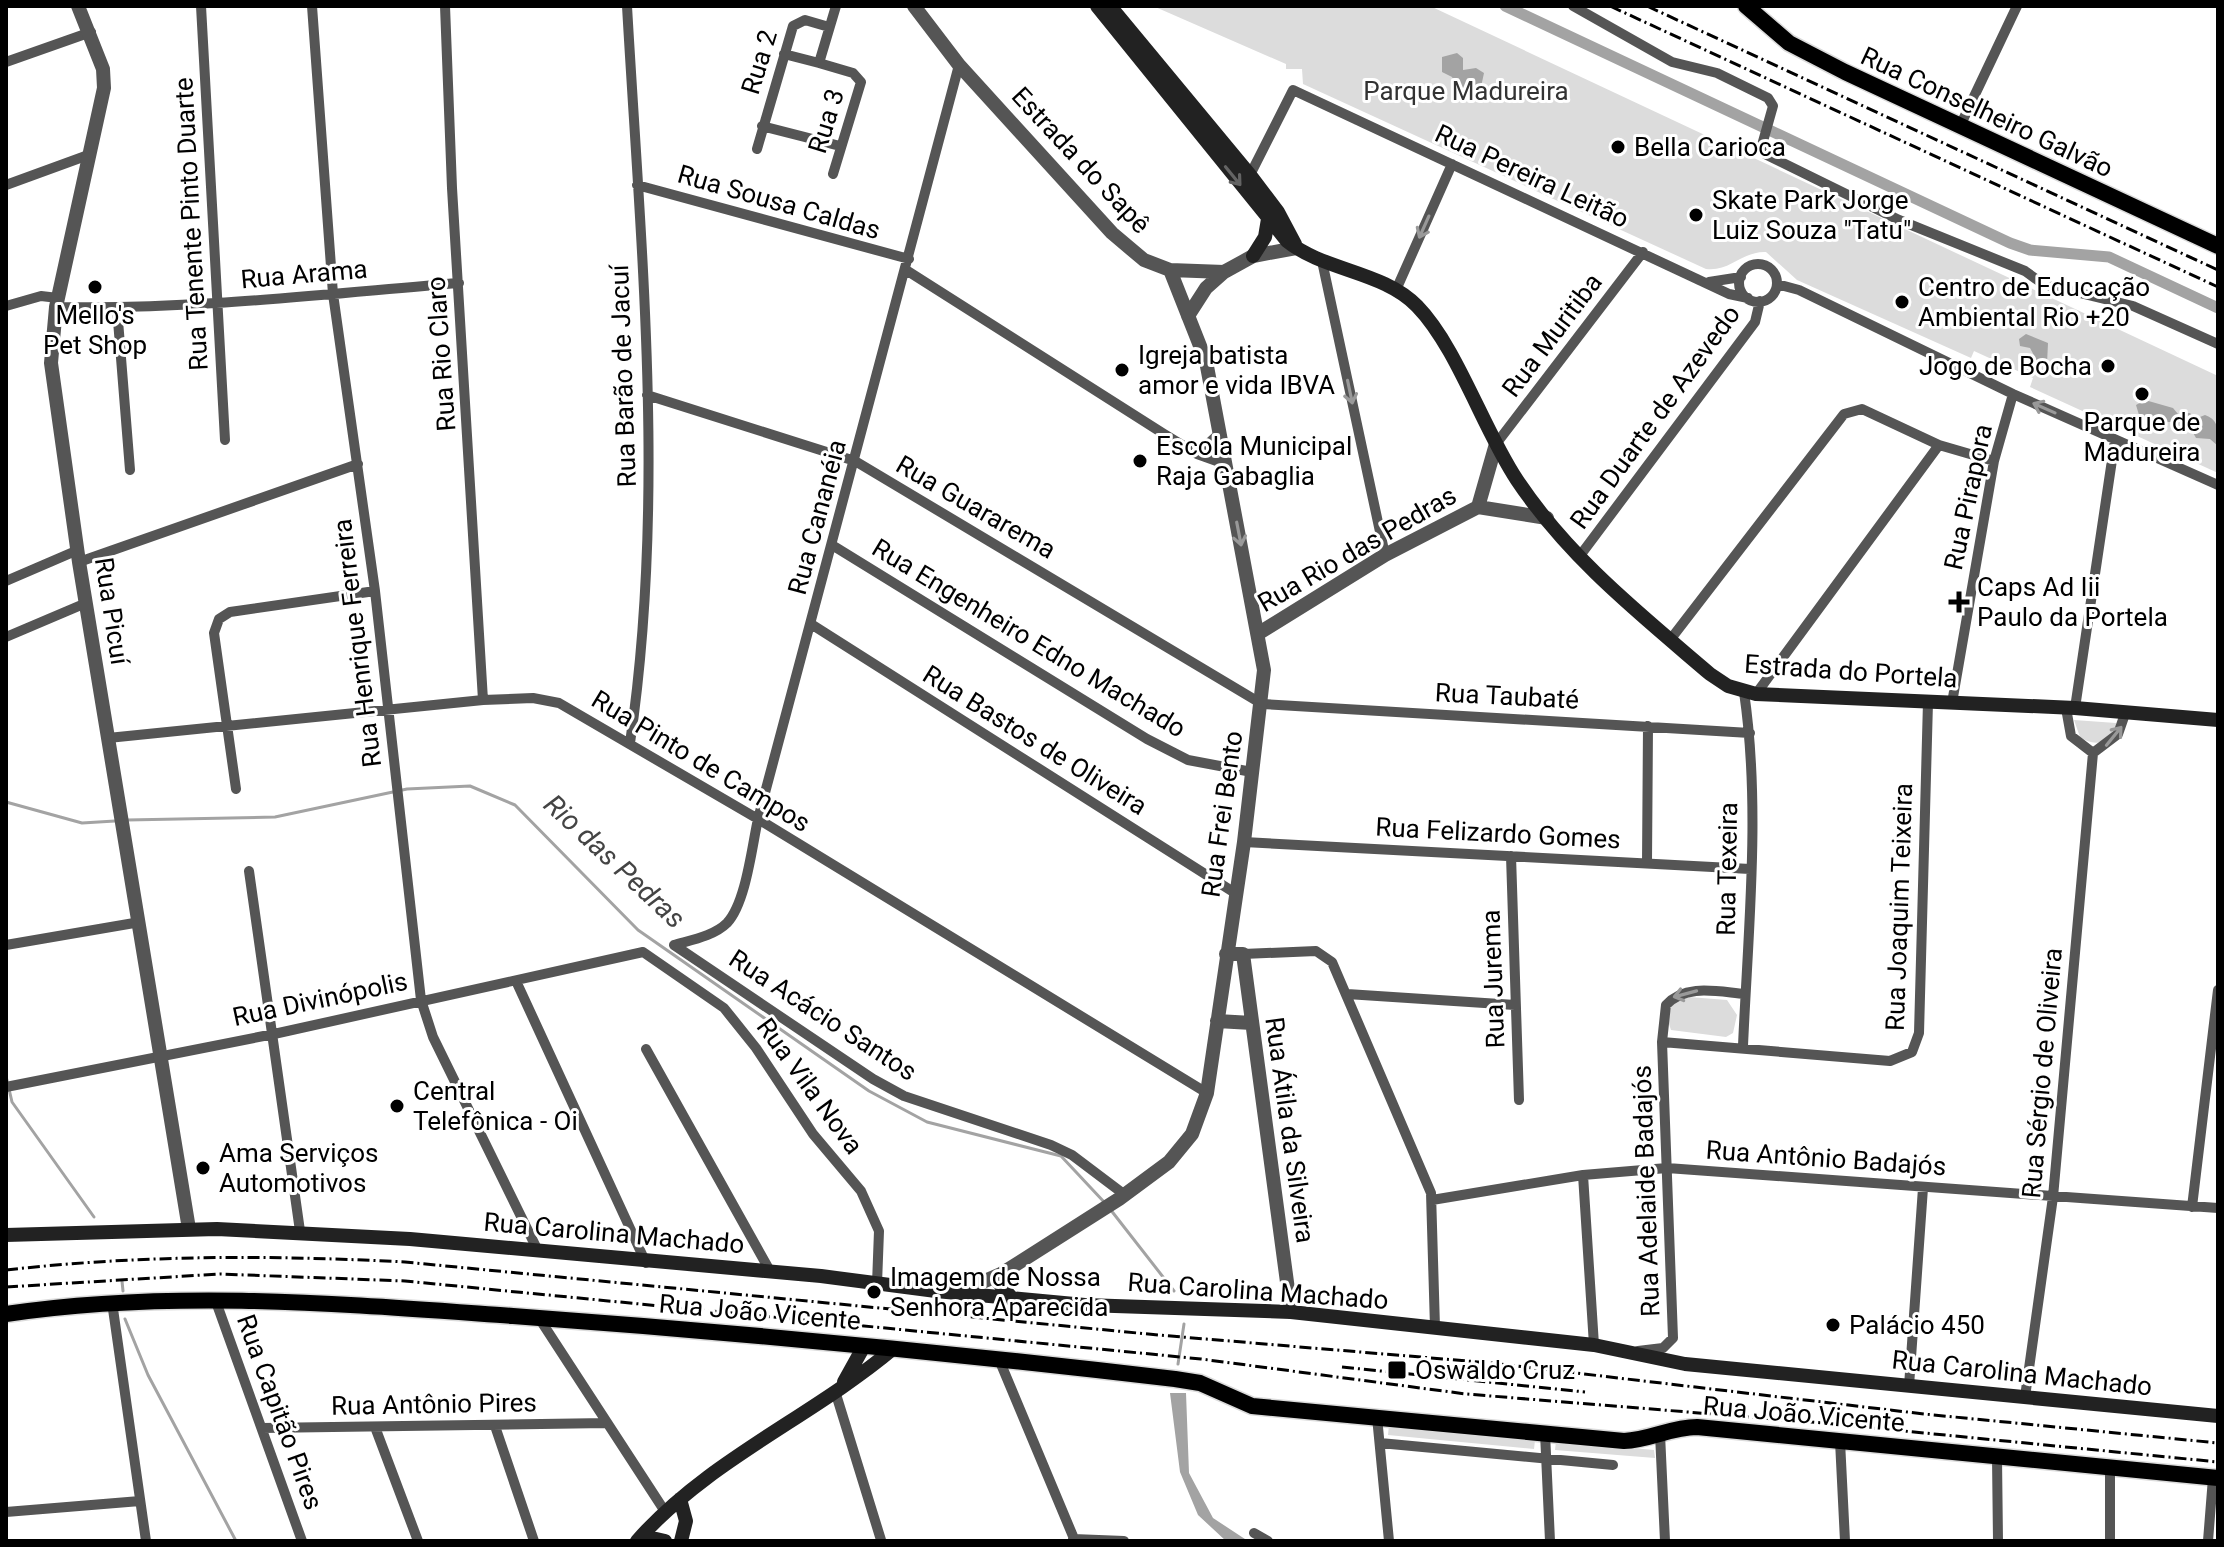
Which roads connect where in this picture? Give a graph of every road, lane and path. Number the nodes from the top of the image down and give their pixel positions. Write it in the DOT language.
graph roads {
  1 [pos="78,6"];
  2 [pos="201,6"];
  3 [pos="312,6"];
  4 [pos="445,6"];
  5 [pos="627,6"];
  6 [pos="836,6"];
  7 [pos="914,6"];
  8 [pos="1097,6"];
  9 [pos="1110,6"];
  10 [pos="1573,6"];
  11 [pos="1746,6"];
  12 [pos="2017,6"];
  13 [pos="829,27"];
  14 [pos="91,32"];
  15 [pos="784,54"];
  16 [pos="6,62"];
  17 [pos="819,63"];
  18 [pos="959,65"];
  19 [pos="1961,124"];
  20 [pos="762,126"];
  21 [pos="840,146"];
  22 [pos="757,149"];
  23 [pos="91,154"];
  24 [pos="1452,164"];
  25 [pos="833,174"];
  26 [pos="1250,175"];
  27 [pos="6,185"];
  28 [pos="637,185"];
  29 [pos="1268,219"];
  30 [pos="2218,246"];
  31 [pos="1296,248"];
  32 [pos="1643,252"];
  33 [pos="1253,256"];
  34 [pos="1322,261"];
  35 [pos="908,264"];
  36 [pos="1170,270"];
  37 [pos="1224,272"];
  38 [pos="1741,277"];
  39 [pos="1709,282"];
  40 [pos="459,283"];
  41 [pos="1777,284"];
  42 [pos="1396,290"];
  43 [pos="333,294"];
  44 [pos="1748,298"];
  45 [pos="1760,301"];
  46 [pos="57,303"];
  47 [pos="216,303"];
  48 [pos="6,306"];
  49 [pos="117,308"];
  50 [pos="1188,316"];
  51 [pos="2218,344"];
  52 [pos="2013,394"];
  53 [pos="647,395"];
  54 [pos="1220,433"];
  55 [pos="225,440"];
  56 [pos="2115,440"];
  57 [pos="1496,444"];
  58 [pos="1939,445"];
  59 [pos="1197,454"];
  60 [pos="855,461"];
  61 [pos="1994,461"];
  62 [pos="358,464"];
  63 [pos="1225,464"];
  64 [pos="130,470"];
  65 [pos="2218,485"];
  66 [pos="1478,507"];
  67 [pos="1547,518"];
  68 [pos="832,545"];
  69 [pos="1385,555"];
  70 [pos="78,556"];
  71 [pos="1579,557"];
  72 [pos="6,581"];
  73 [pos="375,591"];
  74 [pos="86,603"];
  75 [pos="811,624"];
  76 [pos="1259,633"];
  77 [pos="6,637"];
  78 [pos="1670,640"];
  79 [pos="1750,693"];
  80 [pos="483,700"];
  81 [pos="1928,702"];
  82 [pos="1952,703"];
  83 [pos="1262,704"];
  84 [pos="2071,708"];
  85 [pos="389,710"];
  86 [pos="2126,711"];
  87 [pos="2218,720"];
  88 [pos="228,725"];
  89 [pos="1648,726"];
  90 [pos="1750,733"];
  91 [pos="108,738"];
  92 [pos="630,743"];
  93 [pos="2093,753"];
  94 [pos="1252,772"];
  95 [pos="236,789"];
  96 [pos="758,819"];
  97 [pos="1244,842"];
  98 [pos="1511,856"];
  99 [pos="1647,863"];
  100 [pos="1750,869"];
  101 [pos="249,871"];
  102 [pos="1235,893"];
  103 [pos="140,922"];
  104 [pos="6,945"];
  105 [pos="674,945"];
  106 [pos="643,952"];
  107 [pos="1226,954"];
  108 [pos="1243,954"];
  109 [pos="516,981"];
  110 [pos="2218,990"];
  111 [pos="1347,994"];
  112 [pos="1745,994"];
  113 [pos="421,1000"];
  114 [pos="1515,1005"];
  115 [pos="1217,1021"];
  116 [pos="1252,1023"];
  117 [pos="274,1034"];
  118 [pos="1662,1042"];
  119 [pos="1743,1046"];
  120 [pos="646,1049"];
  121 [pos="161,1054"];
  122 [pos="6,1087"];
  123 [pos="1207,1093"];
  124 [pos="1519,1100"];
  125 [pos="1667,1168"];
  126 [pos="1583,1175"];
  127 [pos="1923,1188"];
  128 [pos="1122,1197"];
  129 [pos="2053,1197"];
  130 [pos="1432,1200"];
  131 [pos="2192,1207"];
  132 [pos="2218,1208"];
  133 [pos="189,1229"];
  134 [pos="300,1231"];
  135 [pos="6,1235"];
  136 [pos="538,1251"];
  137 [pos="646,1263"];
  138 [pos="770,1271"];
  139 [pos="877,1284"];
  140 [pos="998,1284"];
  141 [pos="978,1288"];
  142 [pos="215,1299"];
  143 [pos="112,1302"];
  144 [pos="1291,1312"];
  145 [pos="6,1314"];
  146 [pos="539,1318"];
  147 [pos="1435,1327"];
  148 [pos="1594,1345"];
  149 [pos="864,1346"];
  150 [pos="894,1348"];
  151 [pos="1631,1353"];
  152 [pos="998,1357"];
  153 [pos="1909,1386"];
  154 [pos="838,1388"];
  155 [pos="2025,1397"];
  156 [pos="2218,1416"];
  157 [pos="1377,1417"];
  158 [pos="607,1423"];
  159 [pos="495,1426"];
  160 [pos="375,1427"];
  161 [pos="262,1428"];
  162 [pos="1545,1433"];
  163 [pos="1660,1434"];
  164 [pos="1840,1441"];
  165 [pos="1380,1443"];
  166 [pos="1545,1457"];
  167 [pos="1997,1457"];
  168 [pos="1613,1465"];
  169 [pos="2110,1467"];
  170 [pos="2216,1478"];
  171 [pos="680,1499"];
  172 [pos="140,1501"];
  173 [pos="664,1510"];
  174 [pos="6,1512"];
  175 [pos="1254,1533"];
  176 [pos="881,1540"];
  177 [pos="1074,1540"];
  178 [pos="146,1541"];
  179 [pos="302,1541"];
  180 [pos="418,1541"];
  181 [pos="534,1541"];
  182 [pos="639,1541"];
  183 [pos="665,1541"];
  184 [pos="681,1541"];
  185 [pos="1124,1541"];
  186 [pos="1268,1541"];
  187 [pos="1389,1541"];
  188 [pos="1550,1541"];
  189 [pos="1665,1541"];
  190 [pos="1845,1541"];
  191 [pos="1998,1541"];
  192 [pos="2110,1541"];
  193 [pos="2208,1541"];
  1 -- 14 [label="street, Rua Picuí"];
  2 -- 47 [label="street, Rua Tenente Pinto Duarte"];
  3 -- 43 [label="street, Rua Henrique Ferreira"];
  4 -- 40 [label="street, Rua Rio Claro"];
  5 -- 28 [label="street, Rua Barão de Jacuí"];
  6 -- 13 [label="street"];
  7 -- 18 [label="street, Estrada do Sapê"];
  8 -- 29 [label="main road, Estrada do Portela, one-way"];
  9 -- 26 [label="main road"];
  10 -- 51 [label="street"];
  11 -- 19 [label="main road, Rua Conselheiro Galvão"];
  12 -- 19 [label="street"];
  13 -- 15 [label="street, Rua 2"];
  13 -- 17 [label="street"];
  14 -- 16 [label="street"];
  14 -- 23 [label="street, Rua Picuí"];
  15 -- 17 [label="street"];
  15 -- 20 [label="street, Rua 2"];
  17 -- 21 [label="street, Rua 3"];
  18 -- 35 [label="street, Rua Cananéia"];
  18 -- 36 [label="street, Estrada do Sapê"];
  19 -- 30 [label="main road, Rua Conselheiro Galvão"];
  20 -- 21 [label="street"];
  20 -- 22 [label="street, Rua 2"];
  21 -- 25 [label="street, Rua 3"];
  23 -- 27 [label="street"];
  23 -- 46 [label="street, Rua Picuí"];
  24 -- 26 [label="street, Rua Pereira Leitão"];
  24 -- 32 [label="street, Rua Pereira Leitão"];
  24 -- 42 [label="street, one-way"];
  26 -- 31 [label="main road"];
  28 -- 35 [label="street, Rua Sousa Caldas"];
  28 -- 53 [label="street, Rua Barão de Jacuí"];
  29 -- 31 [label="main road, Estrada do Portela"];
  29 -- 33 [label="main road"];
  31 -- 33 [label="street"];
  31 -- 34 [label="main road, Estrada do Portela"];
  32 -- 39 [label="street, Rua Pereira Leitão"];
  32 -- 57 [label="street, Rua Muritiba"];
  33 -- 37 [label="street"];
  34 -- 42 [label="main road, Estrada do Portela"];
  34 -- 69 [label="street, one-way"];
  35 -- 59 [label="street, Rua Sousa Caldas"];
  35 -- 60 [label="street, Rua Cananéia"];
  36 -- 37 [label="street, Estrada do Sapê"];
  36 -- 50 [label="street, Rua Frei Bento"];
  37 -- 50 [label="street"];
  38 -- 39 [label="street"];
  38 -- 41 [label="street"];
  38 -- 44 [label="street"];
  39 -- 44 [label="street, Rua Pereira Leitão"];
  40 -- 43 [label="street, Rua Arama"];
  40 -- 80 [label="street, Rua Rio Claro"];
  41 -- 45 [label="street"];
  41 -- 52 [label="street"];
  42 -- 57 [label="main road, Estrada do Portela"];
  43 -- 47 [label="street, Rua Arama"];
  43 -- 62 [label="street, Rua Henrique Ferreira"];
  44 -- 45 [label="street"];
  45 -- 71 [label="street, Rua Duarte de Azevedo"];
  46 -- 48 [label="street, Rua Arama"];
  46 -- 49 [label="street, Rua Arama"];
  46 -- 70 [label="street, Rua Picuí"];
  47 -- 49 [label="street, Rua Arama"];
  47 -- 55 [label="street, Rua Tenente Pinto Duarte"];
  49 -- 64 [label="street"];
  50 -- 54 [label="street, Rua Frei Bento"];
  56 -- 52 [label="street, one-way"];
  52 -- 61 [label="street, Rua Pirapora"];
  53 -- 60 [label="street, Rua Guararema"];
  53 -- 92 [label="street, Rua Barão de Jacuí"];
  54 -- 59 [label="street"];
  54 -- 63 [label="street, Rua Frei Bento"];
  56 -- 65 [label="street"];
  56 -- 84 [label="street"];
  57 -- 66 [label="street, Rua Rio das Pedras"];
  57 -- 67 [label="main road, Estrada do Portela"];
  58 -- 61 [label="street"];
  58 -- 78 [label="street"];
  58 -- 79 [label="street"];
  59 -- 63 [label="street, Rua Sousa Caldas"];
  60 -- 68 [label="street, Rua Cananéia"];
  60 -- 83 [label="street, Rua Guararema"];
  61 -- 82 [label="street, Rua Pirapora"];
  62 -- 70 [label="street"];
  62 -- 73 [label="street, Rua Henrique Ferreira"];
  63 -- 76 [label="street, Rua Frei Bento, one-way"];
  66 -- 67 [label="street, Rua Rio das Pedras"];
  66 -- 69 [label="street, Rua Rio das Pedras"];
  67 -- 71 [label="main road, Estrada do Portela"];
  68 -- 75 [label="street, Rua Cananéia"];
  68 -- 94 [label="street, Rua Engenheiro Edno Machado"];
  69 -- 76 [label="street, Rua Rio das Pedras"];
  70 -- 72 [label="street"];
  70 -- 74 [label="street, Rua Picuí"];
  71 -- 78 [label="main road, Estrada do Portela"];
  73 -- 85 [label="street, Rua Henrique Ferreira"];
  73 -- 88 [label="street"];
  74 -- 77 [label="street"];
  74 -- 91 [label="street, Rua Picuí"];
  75 -- 96 [label="street, Rua Cananéia"];
  75 -- 102 [label="street, Rua Bastos de Oliveira"];
  76 -- 83 [label="street, Rua Frei Bento"];
  78 -- 79 [label="main road, Estrada do Portela"];
  79 -- 81 [label="main road, Estrada do Portela"];
  79 -- 90 [label="street, Rua Texeira"];
  80 -- 85 [label="street, Rua Pinto de Campos"];
  80 -- 92 [label="street, Rua Pinto de Campos"];
  81 -- 82 [label="main road, Estrada do Portela"];
  81 -- 119 [label="street, Rua Joaquim Teixeira"];
  82 -- 84 [label="main road, Estrada do Portela"];
  83 -- 89 [label="street, Rua Taubaté"];
  83 -- 94 [label="street, Rua Frei Bento"];
  84 -- 86 [label="main road, Estrada do Portela"];
  84 -- 93 [label="street"];
  85 -- 88 [label="street, Rua Pinto de Campos"];
  85 -- 113 [label="street, Rua Henrique Ferreira"];
  86 -- 87 [label="main road, Estrada do Portela"];
  93 -- 86 [label="street, one-way"];
  88 -- 91 [label="street, Rua Pinto de Campos"];
  88 -- 95 [label="street"];
  89 -- 90 [label="street, Rua Taubaté"];
  89 -- 99 [label="street"];
  90 -- 100 [label="street, Rua Texeira"];
  91 -- 103 [label="street, Rua Picuí"];
  92 -- 96 [label="street, Rua Pinto de Campos"];
  93 -- 129 [label="street, Rua Sérgio de Oliveira"];
  94 -- 97 [label="street, Rua Frei Bento"];
  96 -- 105 [label="street, Rua Cananéia"];
  96 -- 123 [label="street, Rua Pinto de Campos"];
  97 -- 98 [label="street, Rua Felizardo Gomes"];
  97 -- 102 [label="street, Rua Frei Bento"];
  98 -- 99 [label="street, Rua Felizardo Gomes"];
  98 -- 114 [label="street, Rua Jurema"];
  99 -- 100 [label="street, Rua Felizardo Gomes"];
  100 -- 112 [label="street, Rua Texeira"];
  101 -- 117 [label="street"];
  102 -- 107 [label="street, Rua Frei Bento"];
  103 -- 104 [label="street"];
  103 -- 121 [label="street, Rua Picuí"];
  105 -- 128 [label="street, Rua Acácio Santos"];
  106 -- 109 [label="street, Rua Divinópolis"];
  106 -- 139 [label="street, Rua Vila Nova"];
  107 -- 108 [label="street"];
  107 -- 115 [label="street, Rua Frei Bento"];
  108 -- 111 [label="street"];
  108 -- 116 [label="street, Rua Átila da Silveira"];
  109 -- 113 [label="street, Rua Divinópolis"];
  109 -- 137 [label="street"];
  110 -- 131 [label="street"];
  111 -- 114 [label="street"];
  111 -- 130 [label="street"];
  112 -- 118 [label="street, Rua Adelaide Badajós, one-way"];
  112 -- 119 [label="street, Rua Texeira"];
  113 -- 117 [label="street, Rua Divinópolis"];
  113 -- 136 [label="street, Rua Henrique Ferreira"];
  114 -- 124 [label="street, Rua Jurema"];
  115 -- 116 [label="street"];
  115 -- 123 [label="street, Rua Frei Bento"];
  116 -- 144 [label="street, Rua Átila da Silveira"];
  117 -- 121 [label="street, Rua Divinópolis"];
  117 -- 134 [label="street"];
  118 -- 119 [label="street, Rua Joaquim Teixeira"];
  118 -- 125 [label="street, Rua Adelaide Badajós"];
  120 -- 138 [label="street"];
  121 -- 122 [label="street, Rua Divinópolis"];
  121 -- 133 [label="street, Rua Picuí"];
  123 -- 128 [label="street, Rua Frei Bento"];
  125 -- 126 [label="street, Rua Antônio Badajós"];
  125 -- 127 [label="street, Rua Antônio Badajós"];
  125 -- 151 [label="street, Rua Adelaide Badajós"];
  126 -- 130 [label="street, Rua Antônio Badajós"];
  126 -- 148 [label="street"];
  127 -- 129 [label="street, Rua Antônio Badajós"];
  127 -- 153 [label="street"];
  128 -- 140 [label="street, Rua Frei Bento"];
  129 -- 131 [label="street, Rua Antônio Badajós"];
  129 -- 155 [label="street, Rua Sérgio de Oliveira"];
  130 -- 147 [label="street"];
  131 -- 132 [label="street, Rua Antônio Badajós"];
  133 -- 134 [label="main road, Rua Carolina Machado"];
  133 -- 135 [label="main road, Rua Carolina Machado"];
  134 -- 136 [label="main road, Rua Carolina Machado"];
  136 -- 137 [label="main road, Rua Carolina Machado"];
  137 -- 138 [label="main road, Rua Carolina Machado"];
  138 -- 139 [label="main road, Rua Carolina Machado"];
  139 -- 141 [label="main road, Rua Carolina Machado"];
  140 -- 141 [label="street, Rua Frei Bento"];
  140 -- 141 [label="main road"];
  140 -- 144 [label="main road, Rua Carolina Machado"];
  142 -- 143 [label="main road, Rua João Vicente"];
  142 -- 146 [label="main road, Rua João Vicente"];
  142 -- 161 [label="street, Rua Capitão Pires"];
  143 -- 145 [label="main road, Rua João Vicente"];
  143 -- 172 [label="street"];
  144 -- 147 [label="main road, Rua Carolina Machado"];
  146 -- 149 [label="main road, Rua João Vicente"];
  146 -- 158 [label="street"];
  147 -- 148 [label="main road, Rua Carolina Machado"];
  148 -- 151 [label="main road, Rua Carolina Machado"];
  149 -- 150 [label="main road, Rua João Vicente"];
  149 -- 154 [label="main road"];
  150 -- 152 [label="main road, Rua João Vicente"];
  150 -- 154 [label="main road"];
  151 -- 153 [label="main road, Rua Carolina Machado"];
  152 -- 157 [label="main road, Rua João Vicente"];
  152 -- 177 [label="street"];
  153 -- 155 [label="main road, Rua Carolina Machado"];
  154 -- 171 [label="main road"];
  154 -- 176 [label="street"];
  155 -- 156 [label="main road, Rua Carolina Machado"];
  157 -- 162 [label="main road, Rua João Vicente"];
  157 -- 165 [label="street"];
  158 -- 159 [label="street, Rua Antônio Pires"];
  158 -- 173 [label="street"];
  159 -- 160 [label="street, Rua Antônio Pires"];
  159 -- 181 [label="street"];
  160 -- 161 [label="street, Rua Antônio Pires"];
  160 -- 180 [label="street"];
  161 -- 179 [label="street, Rua Capitão Pires"];
  162 -- 163 [label="main road, Rua João Vicente"];
  162 -- 166 [label="street"];
  163 -- 164 [label="main road, Rua João Vicente"];
  163 -- 189 [label="street"];
  164 -- 167 [label="main road, Rua João Vicente"];
  164 -- 190 [label="street"];
  165 -- 166 [label="street"];
  165 -- 187 [label="street"];
  166 -- 168 [label="street"];
  166 -- 188 [label="street"];
  167 -- 169 [label="main road, Rua João Vicente"];
  167 -- 191 [label="street"];
  169 -- 170 [label="main road, Rua João Vicente"];
  169 -- 192 [label="street"];
  170 -- 193 [label="street"];
  171 -- 173 [label="main road"];
  171 -- 184 [label="main road"];
  172 -- 174 [label="street"];
  172 -- 178 [label="street"];
  173 -- 182 [label="main road"];
  175 -- 186 [label="street"];
  177 -- 185 [label="street"];
  182 -- 183 [label="main road"];
}
